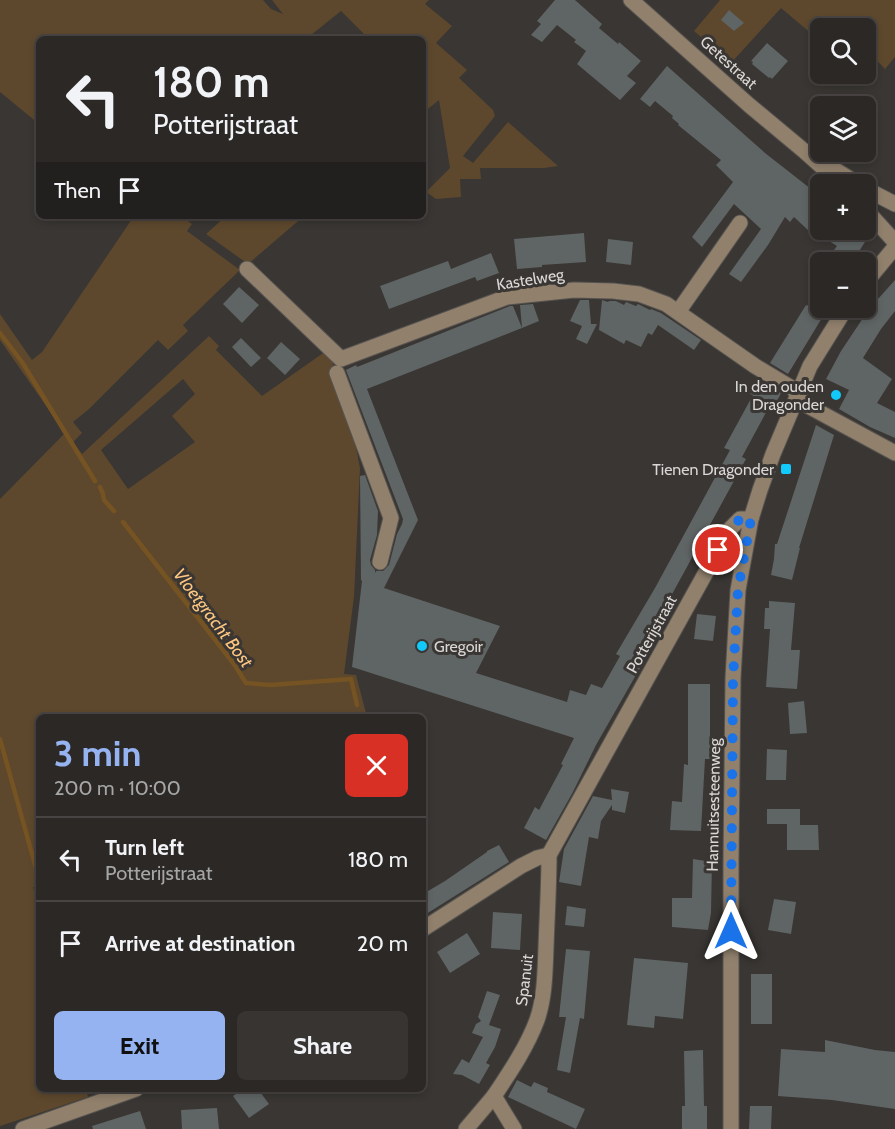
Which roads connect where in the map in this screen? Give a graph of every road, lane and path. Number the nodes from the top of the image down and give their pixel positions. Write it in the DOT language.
graph roads {
  1 [pos="631,0"];
  2 [pos="804,150"];
  3 [pos="830,174"];
  4 [pos="842,174"];
  5 [pos="876,194"];
  6 [pos="895,204"];
  7 [pos="876,221"];
  8 [pos="740,223"];
  9 [pos="895,242"];
  10 [pos="895,247"];
  11 [pos="247,269"];
  12 [pos="876,270"];
  13 [pos="678,312"];
  14 [pos="840,318"];
  15 [pos="337,373"];
  16 [pos="798,397"];
  17 [pos="895,453"];
  18 [pos="751,519"];
  19 [pos="380,562"];
  20 [pos="549,855"];
  21 [pos="426,927"];
  22 [pos="128,1092"];
  23 [pos="494,1096"];
  24 [pos="23,1129"];
  25 [pos="466,1129"];
  26 [pos="514,1129"];
  27 [pos="731,1129"];
  1 -- 2 [label="street, Getestraat"];
  2 -- 3 [label="street, Getestraat"];
  2 -- 4 [label="street, Getestraat"];
  5 -- 6 [label="street"];
  7 -- 9 [label="street"];
  8 -- 13 [label="street"];
  10 -- 12 [label="street"];
  11 -- 13 [label="street, Kastelweg"];
  13 -- 16 [label="street, Kastelweg"];
  14 -- 16 [label="street"];
  15 -- 19 [label="street"];
  16 -- 17 [label="street, Kastelweg"];
  16 -- 18 [label="street"];
  18 -- 20 [label="street, Potterijstraat"];
  18 -- 27 [label="street, Hannuitsesteenweg"];
  20 -- 21 [label="street"];
  20 -- 23 [label="street, Spanuit"];
  22 -- 24 [label="street"];
  23 -- 25 [label="street, Spanuit"];
  23 -- 26 [label="street"];
}
